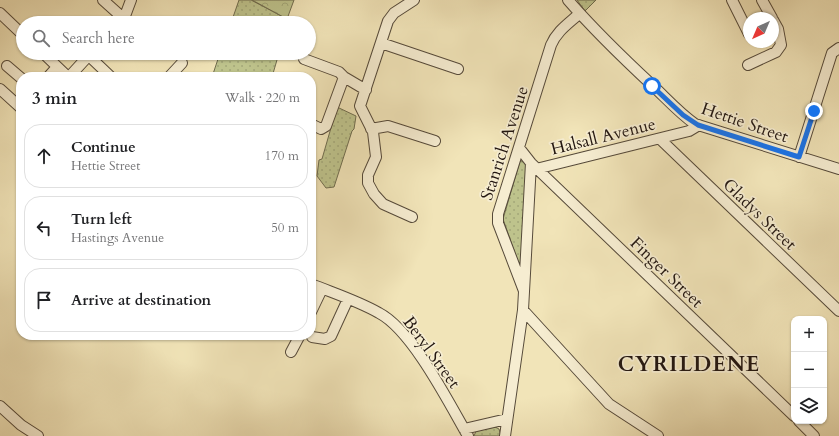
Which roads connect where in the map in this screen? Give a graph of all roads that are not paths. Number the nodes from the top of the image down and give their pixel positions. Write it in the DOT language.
graph roads {
  1 [pos="103,0"];
  2 [pos="131,0"];
  3 [pos="414,0"];
  4 [pos="568,0"];
  5 [pos="732,0"];
  6 [pos="762,0"];
  7 [pos="769,12"];
  8 [pos="579,14"];
  9 [pos="1,15"];
  10 [pos="117,16"];
  11 [pos="123,16"];
  12 [pos="743,22"];
  13 [pos="16,29"];
  14 [pos="779,35"];
  15 [pos="381,43"];
  16 [pos="779,48"];
  17 [pos="779,48"];
  18 [pos="838,48"];
  19 [pos="50,60"];
  20 [pos="82,60"];
  21 [pos="95,60"];
  22 [pos="307,60"];
  23 [pos="182,63"];
  24 [pos="748,65"];
  25 [pos="7,66"];
  26 [pos="458,69"];
  27 [pos="62,72"];
  28 [pos="67,72"];
  29 [pos="106,72"];
  30 [pos="174,72"];
  31 [pos="16,74"];
  32 [pos="344,77"];
  33 [pos="0,89"];
  34 [pos="366,90"];
  35 [pos="16,103"];
  36 [pos="698,125"];
  37 [pos="316,126"];
  38 [pos="371,129"];
  39 [pos="660,139"];
  40 [pos="435,141"];
  41 [pos="520,149"];
  42 [pos="799,157"];
  43 [pos="533,166"];
  44 [pos="839,169"];
  45 [pos="412,217"];
  46 [pos="316,286"];
  47 [pos="322,289"];
  48 [pos="524,290"];
  49 [pos="348,299"];
  50 [pos="316,302"];
  51 [pos="523,310"];
  52 [pos="839,311"];
  53 [pos="316,338"];
  54 [pos="297,340"];
  55 [pos="291,352"];
  56 [pos="0,406"];
  57 [pos="791,413"];
  58 [pos="508,419"];
  59 [pos="802,424"];
  60 [pos="466,432"];
  61 [pos="38,436"];
  62 [pos="505,436"];
  63 [pos="658,436"];
  64 [pos="814,436"];
  1 -- 10 [label="street"];
  2 -- 11 [label="street"];
  3 -- 15 [label="street"];
  4 -- 8 [label="street, Hettie Street"];
  5 -- 12 [label="street"];
  6 -- 7 [label="street"];
  8 -- 36 [label="street, Hettie Street"];
  8 -- 41 [label="street, Stanrich Avenue"];
  9 -- 13 [label="street"];
  14 -- 17 [label="street"];
  15 -- 26 [label="street"];
  15 -- 34 [label="street"];
  16 -- 24 [label="street"];
  18 -- 42 [label="street"];
  19 -- 27 [label="street"];
  20 -- 28 [label="street"];
  21 -- 29 [label="street"];
  22 -- 32 [label="street"];
  23 -- 30 [label="street"];
  25 -- 31 [label="street"];
  32 -- 34 [label="street"];
  32 -- 37 [label="street"];
  33 -- 35 [label="street"];
  34 -- 38 [label="street"];
  36 -- 39 [label="street, Halsall Avenue"];
  36 -- 42 [label="street, Hettie Street"];
  38 -- 40 [label="street"];
  38 -- 45 [label="street"];
  39 -- 43 [label="street, Halsall Avenue"];
  39 -- 52 [label="street, Gladys Street"];
  41 -- 43 [label="street, Finger Street"];
  41 -- 48 [label="street, Stanrich Avenue"];
  42 -- 44 [label="street, Hettie Street"];
  43 -- 48 [label="street, Stanrich Avenue"];
  43 -- 57 [label="street, Finger Street"];
  46 -- 47 [label="street, Beryl Street"];
  47 -- 49 [label="street, Beryl Street"];
  47 -- 50 [label="street"];
  48 -- 51 [label="street, Stanrich Avenue"];
  49 -- 53 [label="street"];
  49 -- 60 [label="street, Beryl Street"];
  51 -- 58 [label="street, Stanrich Avenue"];
  51 -- 63 [label="street"];
  54 -- 55 [label="street"];
  56 -- 61 [label="street"];
  58 -- 60 [label="street"];
  58 -- 62 [label="street, Stanrich Avenue"];
  59 -- 64 [label="street"];
}
